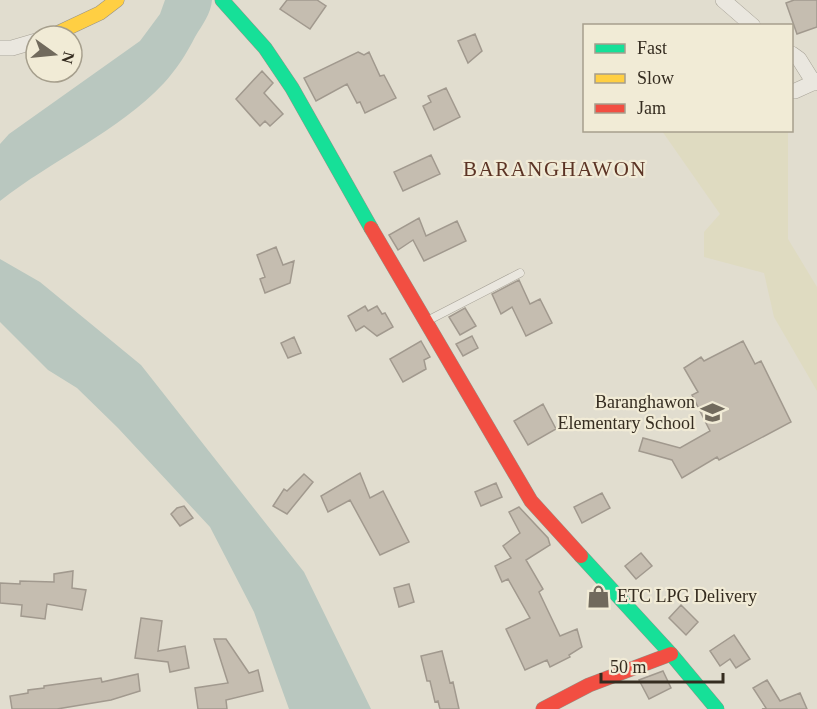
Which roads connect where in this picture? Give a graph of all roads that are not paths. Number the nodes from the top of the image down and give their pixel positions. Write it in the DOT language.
graph roads {
  1 [pos="117,0"];
  2 [pos="222,0"];
  3 [pos="723,0"];
  4 [pos="77,24"];
  5 [pos="751,24"];
  6 [pos="24,44"];
  7 [pos="0,48"];
  8 [pos="793,55"];
  9 [pos="816,82"];
  10 [pos="795,91"];
  11 [pos="520,273"];
  12 [pos="424,322"];
  13 [pos="671,654"];
  14 [pos="543,709"];
  15 [pos="717,709"];
  1 -- 4 [label="street"];
  2 -- 12 [label="street"];
  3 -- 5 [label="street"];
  6 -- 7 [label="street"];
  8 -- 9 [label="street"];
  9 -- 10 [label="street"];
  11 -- 12 [label="lane"];
  12 -- 13 [label="street"];
  13 -- 14 [label="street"];
  13 -- 15 [label="street"];
}
